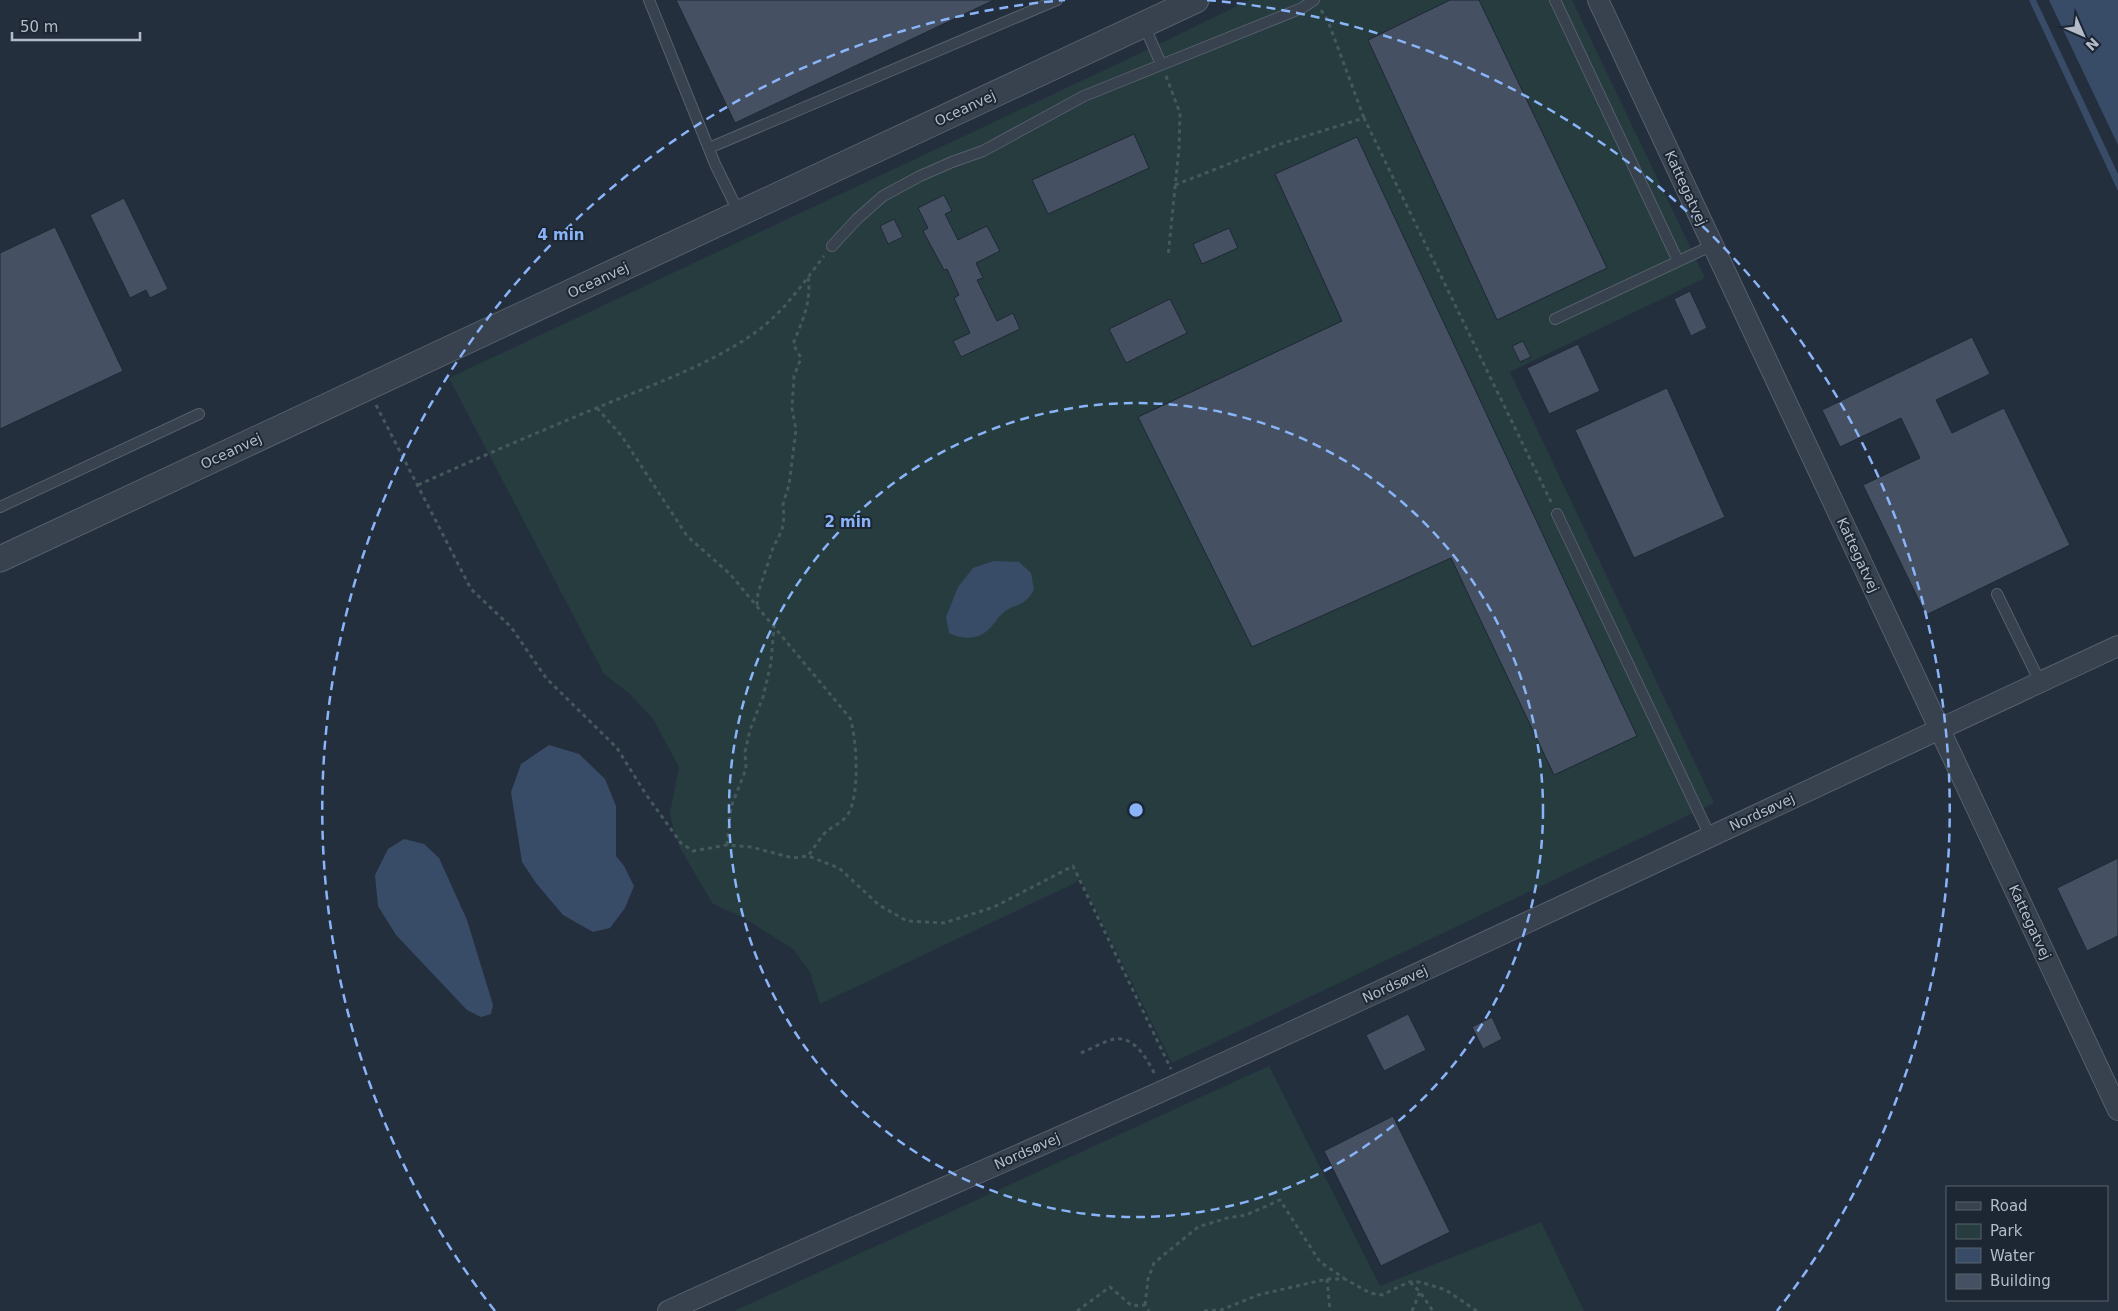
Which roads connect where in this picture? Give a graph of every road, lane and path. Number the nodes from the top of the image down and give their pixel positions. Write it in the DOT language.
graph roads {
  1 [pos="649,0"];
  2 [pos="1057,0"];
  3 [pos="1196,0"];
  4 [pos="1555,0"];
  5 [pos="1598,0"];
  6 [pos="1317,3"];
  7 [pos="1144,25"];
  8 [pos="1161,64"];
  9 [pos="1364,118"];
  10 [pos="709,148"];
  11 [pos="1175,185"];
  12 [pos="739,214"];
  13 [pos="832,246"];
  14 [pos="1713,246"];
  15 [pos="1168,257"];
  16 [pos="1678,261"];
  17 [pos="808,276"];
  18 [pos="1554,319"];
  19 [pos="367,388"];
  20 [pos="597,408"];
  21 [pos="199,414"];
  22 [pos="418,485"];
  23 [pos="0,507"];
  24 [pos="1557,514"];
  25 [pos="0,559"];
  26 [pos="1997,594"];
  27 [pos="756,605"];
  28 [pos="774,626"];
  29 [pos="2118,646"];
  30 [pos="2040,682"];
  31 [pos="1940,730"];
  32 [pos="1710,836"];
  33 [pos="727,845"];
  34 [pos="808,856"];
  35 [pos="1081,1053"];
  36 [pos="1170,1087"];
  37 [pos="2118,1110"];
  38 [pos="1327,1279"];
  39 [pos="1345,1279"];
  40 [pos="1410,1282"];
  41 [pos="1420,1292"];
  42 [pos="1144,1305"];
  43 [pos="668,1311"];
  44 [pos="1077,1311"];
  45 [pos="1149,1311"];
  46 [pos="1204,1311"];
  47 [pos="1330,1311"];
  48 [pos="1412,1311"];
  49 [pos="1432,1311"];
  50 [pos="1477,1311"];
  1 -- 10 [label="lane"];
  2 -- 10 [label="lane"];
  3 -- 7 [label="street, Oceanvej"];
  4 -- 16 [label="lane"];
  5 -- 14 [label="street, Kattegatvej"];
  6 -- 8 [label="lane"];
  6 -- 9 [label="path"];
  7 -- 8 [label="lane"];
  7 -- 12 [label="street, Oceanvej"];
  8 -- 11 [label="path"];
  8 -- 13 [label="lane"];
  9 -- 11 [label="path"];
  9 -- 24 [label="path"];
  10 -- 12 [label="lane"];
  11 -- 15 [label="path"];
  12 -- 19 [label="street, Oceanvej"];
  13 -- 17 [label="path"];
  14 -- 16 [label="lane"];
  14 -- 31 [label="street, Kattegatvej"];
  16 -- 18 [label="lane"];
  17 -- 20 [label="path"];
  17 -- 27 [label="path"];
  19 -- 22 [label="path"];
  19 -- 25 [label="street, Oceanvej"];
  20 -- 22 [label="path"];
  20 -- 27 [label="path"];
  21 -- 23 [label="lane"];
  22 -- 33 [label="path"];
  24 -- 32 [label="lane"];
  26 -- 30 [label="lane"];
  27 -- 28 [label="path"];
  28 -- 33 [label="path"];
  28 -- 34 [label="path"];
  29 -- 30 [label="street, Nordsøvej"];
  30 -- 31 [label="street, Nordsøvej"];
  31 -- 32 [label="street, Nordsøvej"];
  31 -- 37 [label="street, Kattegatvej"];
  32 -- 36 [label="street, Nordsøvej"];
  33 -- 34 [label="path"];
  34 -- 36 [label="path"];
  35 -- 36 [label="path"];
  36 -- 43 [label="street, Nordsøvej"];
  38 -- 39 [label="path"];
  38 -- 46 [label="path"];
  38 -- 47 [label="path"];
  39 -- 40 [label="path"];
  39 -- 42 [label="path"];
  40 -- 41 [label="path"];
  40 -- 50 [label="path"];
  41 -- 48 [label="path"];
  41 -- 49 [label="path"];
  42 -- 44 [label="path"];
  42 -- 45 [label="path"];
}
